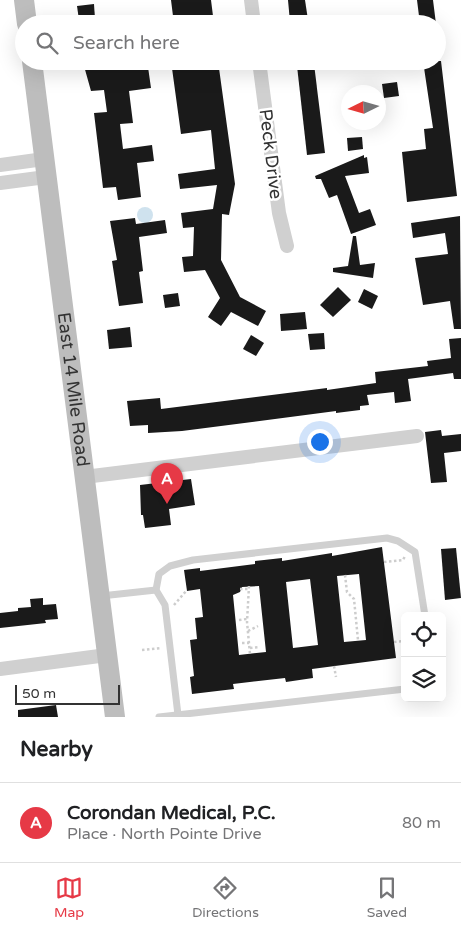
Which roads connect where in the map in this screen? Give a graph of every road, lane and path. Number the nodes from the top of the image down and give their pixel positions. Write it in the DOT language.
graph roads {
  1 [pos="24,0"];
  2 [pos="251,0"];
  3 [pos="26,15"];
  4 [pos="253,15"];
  5 [pos="33,70"];
  6 [pos="260,70"];
  7 [pos="0,165"];
  8 [pos="45,168"];
  9 [pos="0,182"];
  10 [pos="287,246"];
  11 [pos="417,436"];
  12 [pos="84,477"];
  13 [pos="409,550"];
  14 [pos="384,562"];
  15 [pos="345,575"];
  16 [pos="240,589"];
  17 [pos="156,590"];
  18 [pos="187,590"];
  19 [pos="100,596"];
  20 [pos="174,606"];
  21 [pos="424,612"];
  22 [pos="239,620"];
  23 [pos="247,620"];
  24 [pos="258,626"];
  25 [pos="248,632"];
  26 [pos="358,640"];
  27 [pos="401,641"];
  28 [pos="249,642"];
  29 [pos="394,642"];
  30 [pos="242,643"];
  31 [pos="260,647"];
  32 [pos="164,648"];
  33 [pos="250,648"];
  34 [pos="142,650"];
  35 [pos="250,654"];
  36 [pos="107,655"];
  37 [pos="334,666"];
  38 [pos="0,669"];
  39 [pos="336,677"];
  40 [pos="401,689"];
  41 [pos="178,715"];
  42 [pos="115,717"];
  43 [pos="159,717"];
  1 -- 3 [label="main road"];
  2 -- 4 [label="street"];
  5 -- 8 [label="main road, East 14 Mile Road"];
  6 -- 10 [label="street, Peck Drive"];
  7 -- 8 [label="street"];
  8 -- 9 [label="street"];
  8 -- 12 [label="main road, East 14 Mile Road"];
  11 -- 12 [label="street"];
  12 -- 19 [label="main road, East 14 Mile Road"];
  13 -- 14 [label="path"];
  15 -- 26 [label="path"];
  16 -- 23 [label="path"];
  17 -- 19 [label="lane"];
  17 -- 21 [label="lane"];
  17 -- 41 [label="lane"];
  18 -- 20 [label="path"];
  19 -- 36 [label="main road, East 14 Mile Road"];
  22 -- 23 [label="path"];
  23 -- 25 [label="path"];
  24 -- 25 [label="path"];
  25 -- 28 [label="path"];
  27 -- 29 [label="path"];
  28 -- 30 [label="path"];
  28 -- 33 [label="path"];
  31 -- 33 [label="path"];
  32 -- 34 [label="path"];
  33 -- 35 [label="path"];
  36 -- 38 [label="street"];
  36 -- 42 [label="main road, East 14 Mile Road"];
  37 -- 39 [label="path"];
  40 -- 41 [label="lane"];
  41 -- 43 [label="lane"];
}
